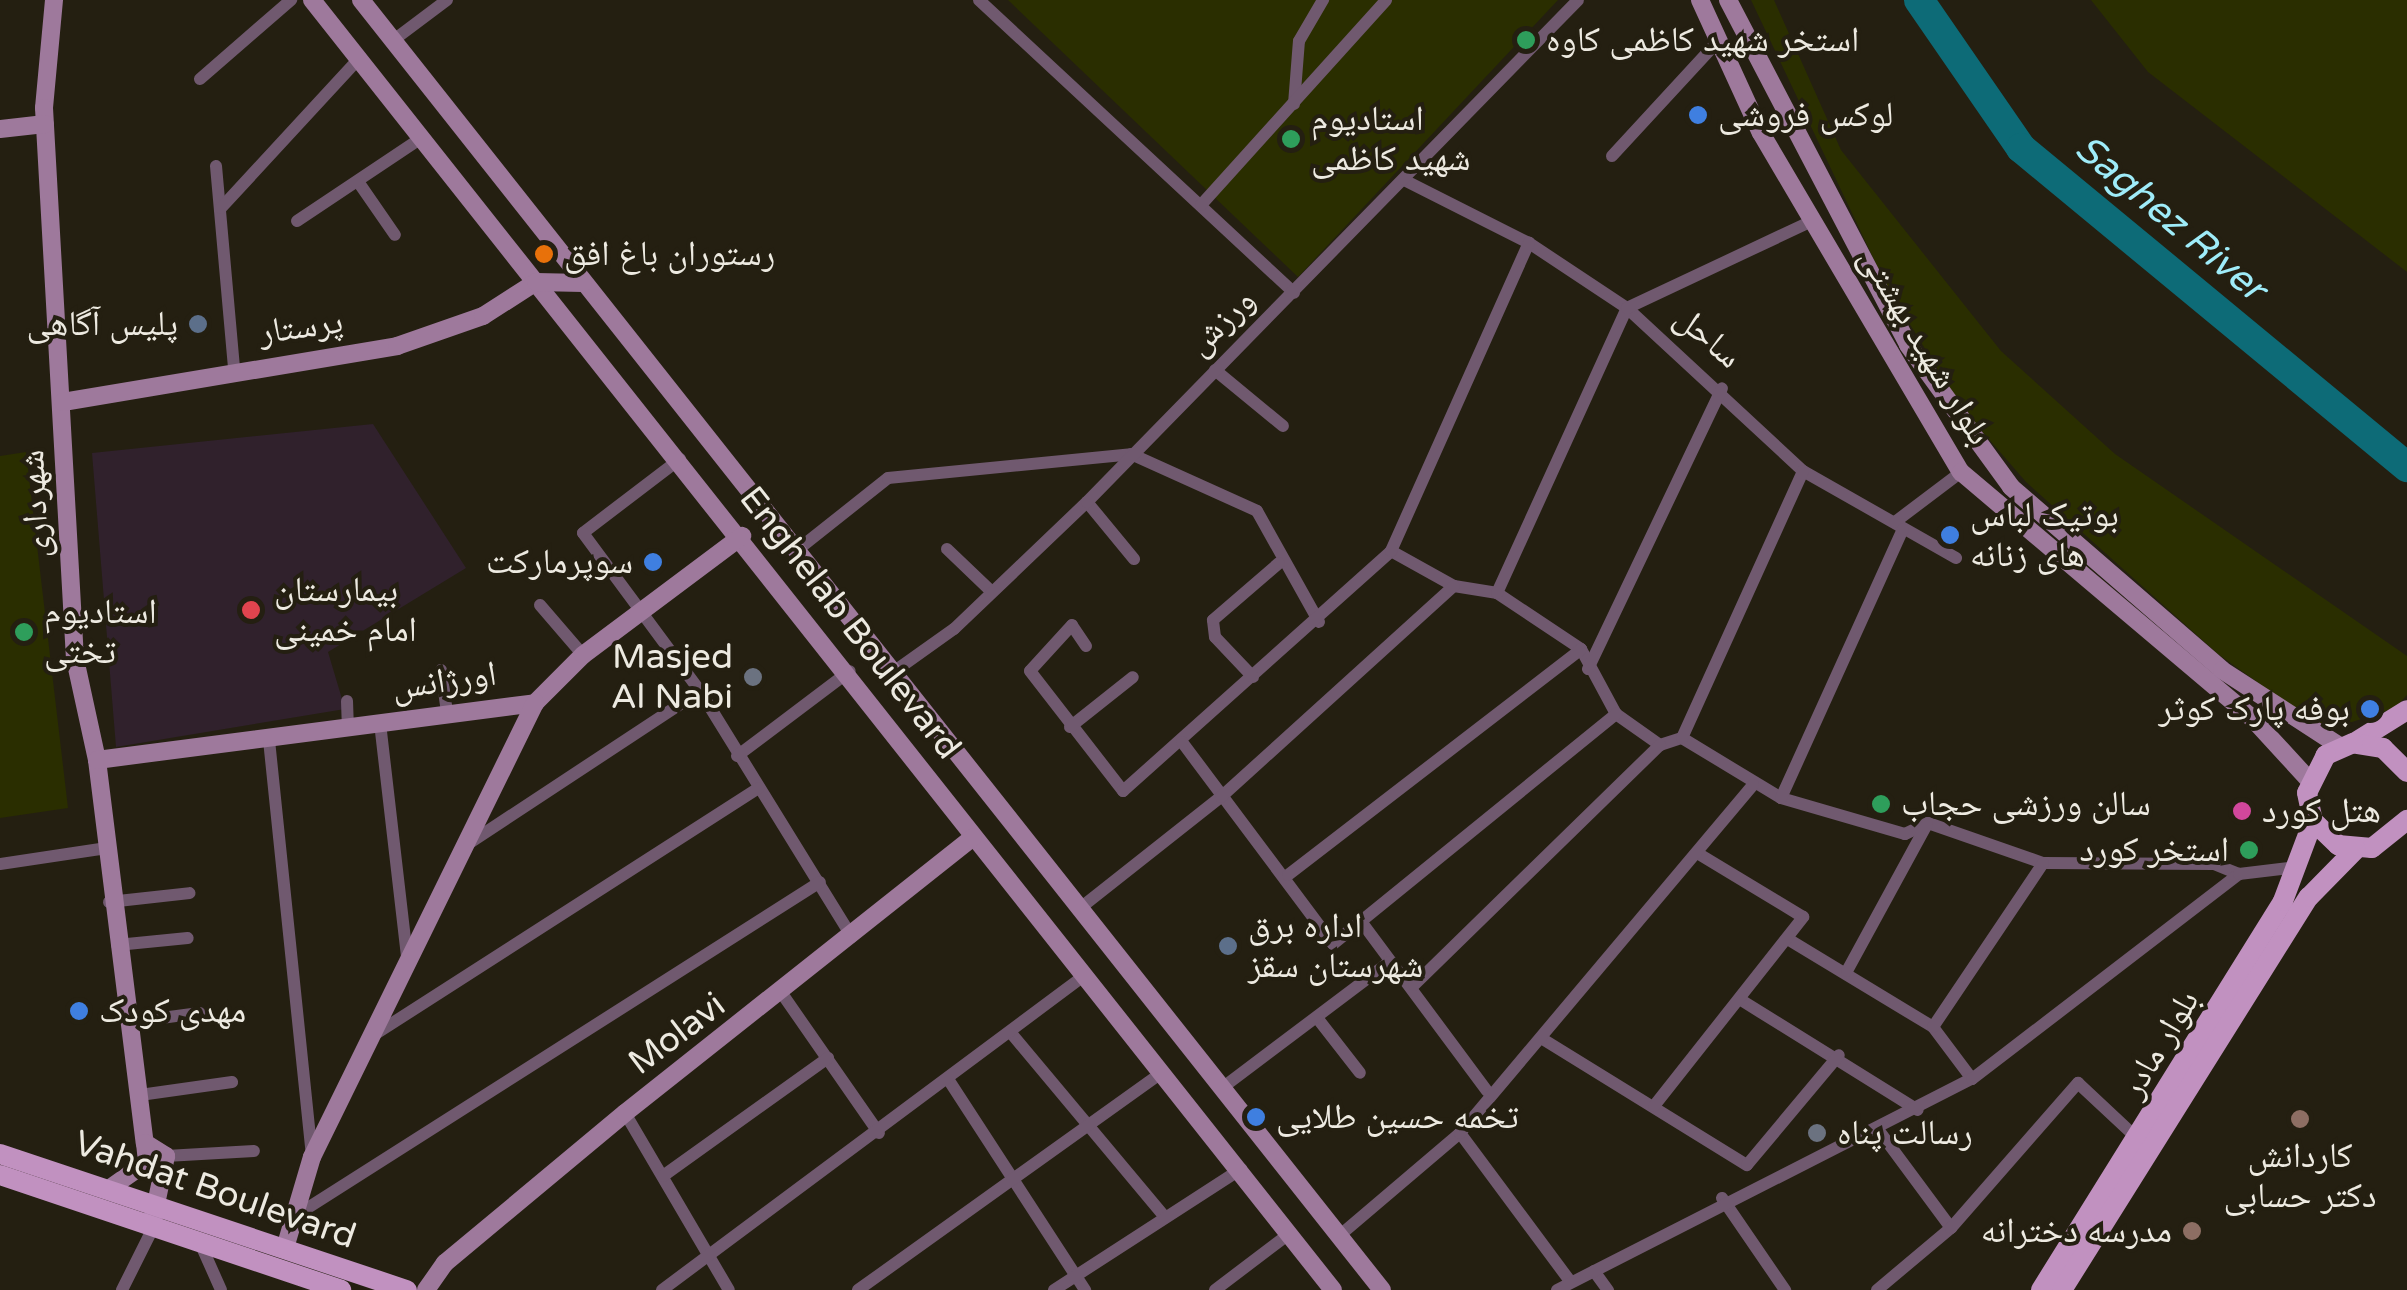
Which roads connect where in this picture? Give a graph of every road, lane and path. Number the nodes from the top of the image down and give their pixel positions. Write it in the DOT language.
graph roads {
  1 [pos="54,0"];
  2 [pos="291,0"];
  3 [pos="312,0"];
  4 [pos="361,0"];
  5 [pos="447,0"];
  6 [pos="979,0"];
  7 [pos="1323,0"];
  8 [pos="1386,0"];
  9 [pos="1578,0"];
  10 [pos="1700,0"];
  11 [pos="1728,0"];
  12 [pos="1720,40"];
  13 [pos="392,42"];
  14 [pos="355,63"];
  15 [pos="200,79"];
  16 [pos="1294,104"];
  17 [pos="45,124"];
  18 [pos="0,129"];
  19 [pos="417,140"];
  20 [pos="1612,156"];
  21 [pos="216,166"];
  22 [pos="1406,181"];
  23 [pos="359,183"];
  24 [pos="1200,205"];
  25 [pos="221,208"];
  26 [pos="1814,220"];
  27 [pos="296,221"];
  28 [pos="395,235"];
  29 [pos="1529,242"];
  30 [pos="536,282"];
  31 [pos="583,283"];
  32 [pos="1294,292"];
  33 [pos="1627,308"];
  34 [pos="234,369"];
  35 [pos="1215,370"];
  36 [pos="1722,388"];
  37 [pos="62,402"];
  38 [pos="1283,426"];
  39 [pos="1131,454"];
  40 [pos="680,459"];
  41 [pos="1803,472"];
  42 [pos="1961,472"];
  43 [pos="1087,502"];
  44 [pos="1899,525"];
  45 [pos="742,536"];
  46 [pos="947,549"];
  47 [pos="796,551"];
  48 [pos="1390,551"];
  49 [pos="1956,558"];
  50 [pos="1134,559"];
  51 [pos="1279,563"];
  52 [pos="1454,586"];
  53 [pos="992,592"];
  54 [pos="1497,593"];
  55 [pos="540,605"];
  56 [pos="639,612"];
  57 [pos="1319,622"];
  58 [pos="1086,646"];
  59 [pos="1581,649"];
  60 [pos="582,655"];
  61 [pos="441,670"];
  62 [pos="1588,670"];
  63 [pos="850,672"];
  64 [pos="892,673"];
  65 [pos="1133,677"];
  66 [pos="1252,678"];
  67 [pos="700,691"];
  68 [pos="347,701"];
  69 [pos="534,703"];
  70 [pos="2407,710"];
  71 [pos="447,712"];
  72 [pos="1616,714"];
  73 [pos="380,722"];
  74 [pos="1070,727"];
  75 [pos="348,728"];
  76 [pos="1682,738"];
  77 [pos="269,740"];
  78 [pos="1182,742"];
  79 [pos="1660,745"];
  80 [pos="2347,745"];
  81 [pos="738,756"];
  82 [pos="97,760"];
  83 [pos="2407,772"];
  84 [pos="2310,780"];
  85 [pos="1753,785"];
  86 [pos="758,788"];
  87 [pos="1222,797"];
  88 [pos="1781,798"];
  89 [pos="2313,820"];
  90 [pos="2407,820"];
  91 [pos="1928,823"];
  92 [pos="973,837"];
  93 [pos="468,844"];
  94 [pos="107,848"];
  95 [pos="2356,849"];
  96 [pos="1698,854"];
  97 [pos="2044,863"];
  98 [pos="0,864"];
  99 [pos="2300,867"];
  100 [pos="2239,874"];
  101 [pos="1288,875"];
  102 [pos="820,882"];
  103 [pos="190,893"];
  104 [pos="109,902"];
  105 [pos="1080,908"];
  106 [pos="1363,924"];
  107 [pos="852,937"];
  108 [pos="188,938"];
  109 [pos="1791,940"];
  110 [pos="118,945"];
  111 [pos="1389,962"];
  112 [pos="408,967"];
  113 [pos="1848,971"];
  114 [pos="1085,976"];
  115 [pos="1414,985"];
  116 [pos="784,996"];
  117 [pos="1741,1000"];
  118 [pos="198,1013"];
  119 [pos="1163,1014"];
  120 [pos="1117,1016"];
  121 [pos="1318,1019"];
  122 [pos="132,1022"];
  123 [pos="1934,1027"];
  124 [pos="377,1033"];
  125 [pos="1011,1034"];
  126 [pos="1541,1038"];
  127 [pos="1839,1055"];
  128 [pos="828,1058"];
  129 [pos="1162,1072"];
  130 [pos="1360,1072"];
  131 [pos="948,1079"];
  132 [pos="1972,1079"];
  133 [pos="232,1082"];
  134 [pos="1222,1088"];
  135 [pos="1487,1091"];
  136 [pos="140,1096"];
  137 [pos="1654,1106"];
  138 [pos="1918,1110"];
  139 [pos="626,1113"];
  140 [pos="1092,1127"];
  141 [pos="1877,1128"];
  142 [pos="878,1133"];
  143 [pos="1460,1133"];
  144 [pos="2140,1140"];
  145 [pos="146,1143"];
  146 [pos="254,1151"];
  147 [pos="0,1154"];
  148 [pos="166,1156"];
  149 [pos="312,1157"];
  150 [pos="1241,1169"];
  151 [pos="1014,1174"];
  152 [pos="0,1176"];
  153 [pos="663,1176"];
  154 [pos="113,1186"];
  155 [pos="1722,1198"];
  156 [pos="155,1202"];
  157 [pos="295,1216"];
  158 [pos="1165,1217"];
  159 [pos="153,1228"];
  160 [pos="1951,1228"];
  161 [pos="1290,1233"];
  162 [pos="1339,1236"];
  163 [pos="201,1245"];
  164 [pos="285,1248"];
  165 [pos="710,1257"];
  166 [pos="1594,1271"];
  167 [pos="1077,1272"];
  168 [pos="1563,1285"];
  169 [pos="122,1290"];
  170 [pos="220,1290"];
  171 [pos="341,1290"];
  172 [pos="407,1290"];
  173 [pos="426,1290"];
  174 [pos="662,1290"];
  175 [pos="730,1290"];
  176 [pos="858,1290"];
  177 [pos="1054,1290"];
  178 [pos="1086,1290"];
  179 [pos="1215,1290"];
  180 [pos="1332,1290"];
  181 [pos="1382,1290"];
  182 [pos="1608,1290"];
  183 [pos="1785,1290"];
  184 [pos="1877,1290"];
  185 [pos="2042,1290"];
  186 [pos="2062,1290"];
  1 -- 17 [label="main road, شهرداری"];
  2 -- 15 [label="street"];
  3 -- 14 [label="main road, Enghelab Boulevard"];
  4 -- 13 [label="main road, Enghelab Boulevard"];
  5 -- 13 [label="street"];
  6 -- 24 [label="street"];
  7 -- 16 [label="street"];
  8 -- 16 [label="street"];
  9 -- 22 [label="street, ورزش"];
  10 -- 12 [label="main road, بلوار شهید بهشتی"];
  11 -- 80 [label="main road, بلوار شهید بهشتی"];
  12 -- 20 [label="street"];
  12 -- 26 [label="main road, بلوار شهید بهشتی"];
  13 -- 31 [label="main road, Enghelab Boulevard"];
  14 -- 19 [label="main road, Enghelab Boulevard"];
  14 -- 25 [label="street"];
  16 -- 24 [label="street"];
  17 -- 18 [label="main road"];
  17 -- 37 [label="main road, شهرداری"];
  19 -- 23 [label="street"];
  19 -- 30 [label="main road, Enghelab Boulevard"];
  21 -- 25 [label="street"];
  22 -- 29 [label="street, ساحل"];
  22 -- 32 [label="street, ورزش"];
  23 -- 27 [label="street"];
  23 -- 28 [label="street"];
  24 -- 32 [label="street"];
  25 -- 34 [label="street"];
  26 -- 33 [label="street"];
  26 -- 42 [label="main road, بلوار شهید بهشتی"];
  29 -- 33 [label="street, ساحل"];
  29 -- 48 [label="street"];
  30 -- 31 [label="main road"];
  30 -- 34 [label="main road, پرستار"];
  30 -- 40 [label="main road, Enghelab Boulevard"];
  31 -- 47 [label="main road, Enghelab Boulevard"];
  32 -- 35 [label="street, ورزش"];
  33 -- 36 [label="street, ساحل"];
  33 -- 54 [label="street"];
  34 -- 37 [label="main road, پرستار"];
  35 -- 38 [label="street"];
  35 -- 39 [label="street, ورزش"];
  36 -- 41 [label="street, ساحل"];
  36 -- 62 [label="street"];
  37 -- 82 [label="main road, شهرداری"];
  39 -- 43 [label="street, ورزش"];
  39 -- 47 [label="street"];
  39 -- 51 [label="street"];
  40 -- 45 [label="main road, Enghelab Boulevard"];
  40 -- 56 [label="street"];
  41 -- 44 [label="street, ساحل"];
  41 -- 76 [label="street"];
  42 -- 44 [label="street"];
  42 -- 84 [label="main road, بلوار شهید بهشتی"];
  43 -- 50 [label="street"];
  43 -- 53 [label="street, ورزش"];
  44 -- 49 [label="street, ساحل"];
  44 -- 88 [label="street"];
  45 -- 56 [label="main road, اورژانس"];
  45 -- 63 [label="main road, Enghelab Boulevard"];
  46 -- 53 [label="street"];
  47 -- 64 [label="main road, Enghelab Boulevard"];
  48 -- 52 [label="street"];
  48 -- 57 [label="street"];
  51 -- 57 [label="street"];
  51 -- 66 [label="street"];
  52 -- 54 [label="street"];
  52 -- 87 [label="street"];
  53 -- 64 [label="street, ورزش"];
  54 -- 59 [label="street"];
  55 -- 60 [label="street"];
  56 -- 60 [label="main road, اورژانس"];
  56 -- 67 [label="street"];
  57 -- 66 [label="street"];
  58 -- 74 [label="street"];
  59 -- 62 [label="street"];
  59 -- 101 [label="street"];
  60 -- 69 [label="main road, اورژانس"];
  61 -- 71 [label="street"];
  62 -- 72 [label="street"];
  63 -- 81 [label="street"];
  63 -- 92 [label="main road, Enghelab Boulevard"];
  64 -- 105 [label="main road, Enghelab Boulevard"];
  65 -- 74 [label="street"];
  66 -- 78 [label="street"];
  67 -- 81 [label="street"];
  67 -- 93 [label="street"];
  68 -- 75 [label="street"];
  69 -- 71 [label="main road, اورژانس"];
  69 -- 93 [label="main road"];
  70 -- 80 [label="main road"];
  71 -- 73 [label="main road, اورژانس"];
  72 -- 79 [label="street"];
  72 -- 106 [label="street"];
  73 -- 75 [label="main road, اورژانس"];
  73 -- 112 [label="street"];
  74 -- 78 [label="street"];
  75 -- 77 [label="main road, اورژانس"];
  76 -- 79 [label="street"];
  76 -- 85 [label="street"];
  77 -- 82 [label="main road, اورژانس"];
  77 -- 149 [label="street"];
  78 -- 87 [label="street"];
  79 -- 115 [label="street"];
  80 -- 83 [label="main road"];
  80 -- 84 [label="main road"];
  81 -- 86 [label="street"];
  82 -- 94 [label="main road, شهرداری"];
  84 -- 89 [label="main road, بلوار مادر"];
  85 -- 88 [label="street"];
  85 -- 96 [label="street"];
  86 -- 102 [label="street"];
  86 -- 124 [label="street"];
  87 -- 101 [label="street"];
  87 -- 105 [label="street"];
  88 -- 91 [label="street"];
  89 -- 95 [label="main road"];
  89 -- 99 [label="main road, بلوار مادر"];
  90 -- 95 [label="main road"];
  91 -- 97 [label="street"];
  91 -- 113 [label="street"];
  92 -- 107 [label="main road, Molavi"];
  92 -- 114 [label="main road, Enghelab Boulevard"];
  93 -- 112 [label="main road"];
  94 -- 98 [label="street"];
  94 -- 104 [label="main road, شهرداری"];
  95 -- 186 [label="main road, بلوار مادر"];
  96 -- 109 [label="street"];
  96 -- 126 [label="street"];
  97 -- 100 [label="street"];
  97 -- 123 [label="street"];
  99 -- 100 [label="street"];
  99 -- 144 [label="main road, بلوار مادر"];
  100 -- 132 [label="street"];
  101 -- 106 [label="street"];
  102 -- 107 [label="street"];
  102 -- 157 [label="street"];
  103 -- 104 [label="street"];
  104 -- 110 [label="main road, شهرداری"];
  105 -- 119 [label="main road, Enghelab Boulevard"];
  106 -- 111 [label="street"];
  107 -- 116 [label="main road, Molavi"];
  108 -- 110 [label="street"];
  109 -- 113 [label="street"];
  109 -- 117 [label="street"];
  110 -- 122 [label="main road, شهرداری"];
  111 -- 115 [label="street"];
  111 -- 121 [label="street"];
  112 -- 124 [label="main road"];
  113 -- 123 [label="street"];
  114 -- 120 [label="main road, Enghelab Boulevard"];
  114 -- 125 [label="street"];
  115 -- 135 [label="street"];
  116 -- 128 [label="street"];
  116 -- 139 [label="main road, Molavi"];
  117 -- 127 [label="street"];
  117 -- 137 [label="street"];
  118 -- 122 [label="street"];
  119 -- 120 [label="main road"];
  119 -- 134 [label="main road, Enghelab Boulevard"];
  120 -- 129 [label="main road, Enghelab Boulevard"];
  121 -- 130 [label="street"];
  121 -- 134 [label="street"];
  122 -- 136 [label="main road, شهرداری"];
  123 -- 132 [label="street"];
  124 -- 149 [label="main road"];
  125 -- 131 [label="street"];
  125 -- 140 [label="street"];
  126 -- 135 [label="street"];
  126 -- 137 [label="street"];
  127 -- 137 [label="street"];
  127 -- 138 [label="street"];
  128 -- 142 [label="street"];
  128 -- 153 [label="street"];
  129 -- 140 [label="street"];
  129 -- 150 [label="main road, Enghelab Boulevard"];
  131 -- 142 [label="street"];
  131 -- 151 [label="street"];
  132 -- 138 [label="street"];
  133 -- 136 [label="street"];
  134 -- 162 [label="main road, Enghelab Boulevard"];
  135 -- 143 [label="street"];
  136 -- 145 [label="main road, شهرداری"];
  138 -- 141 [label="street"];
  139 -- 153 [label="street"];
  139 -- 173 [label="main road, Molavi"];
  140 -- 151 [label="street"];
  140 -- 158 [label="street"];
  141 -- 155 [label="street"];
  141 -- 160 [label="street"];
  142 -- 165 [label="street"];
  143 -- 162 [label="street"];
  143 -- 168 [label="street"];
  144 -- 160 [label="street"];
  144 -- 185 [label="main road, بلوار مادر"];
  145 -- 148 [label="main road"];
  145 -- 154 [label="main road"];
  146 -- 148 [label="street"];
  147 -- 154 [label="main road, Vahdat Boulevard"];
  148 -- 156 [label="main road"];
  149 -- 157 [label="main road"];
  150 -- 158 [label="street"];
  150 -- 161 [label="main road, Enghelab Boulevard"];
  151 -- 167 [label="street"];
  151 -- 176 [label="street"];
  152 -- 159 [label="main road, Vahdat Boulevard"];
  153 -- 165 [label="street"];
  154 -- 156 [label="main road, Vahdat Boulevard"];
  155 -- 166 [label="street"];
  155 -- 183 [label="street"];
  156 -- 159 [label="main road"];
  156 -- 164 [label="main road, Vahdat Boulevard"];
  157 -- 164 [label="main road"];
  158 -- 167 [label="street"];
  159 -- 163 [label="main road, Vahdat Boulevard"];
  159 -- 169 [label="street"];
  160 -- 184 [label="street"];
  161 -- 179 [label="street"];
  161 -- 180 [label="main road, Enghelab Boulevard"];
  162 -- 181 [label="main road, Enghelab Boulevard"];
  163 -- 170 [label="street"];
  163 -- 171 [label="main road, Vahdat Boulevard"];
  164 -- 172 [label="main road, Vahdat Boulevard"];
  165 -- 174 [label="street"];
  165 -- 175 [label="street"];
  166 -- 168 [label="street"];
  166 -- 182 [label="street"];
  167 -- 177 [label="street"];
  167 -- 178 [label="street"];
}
